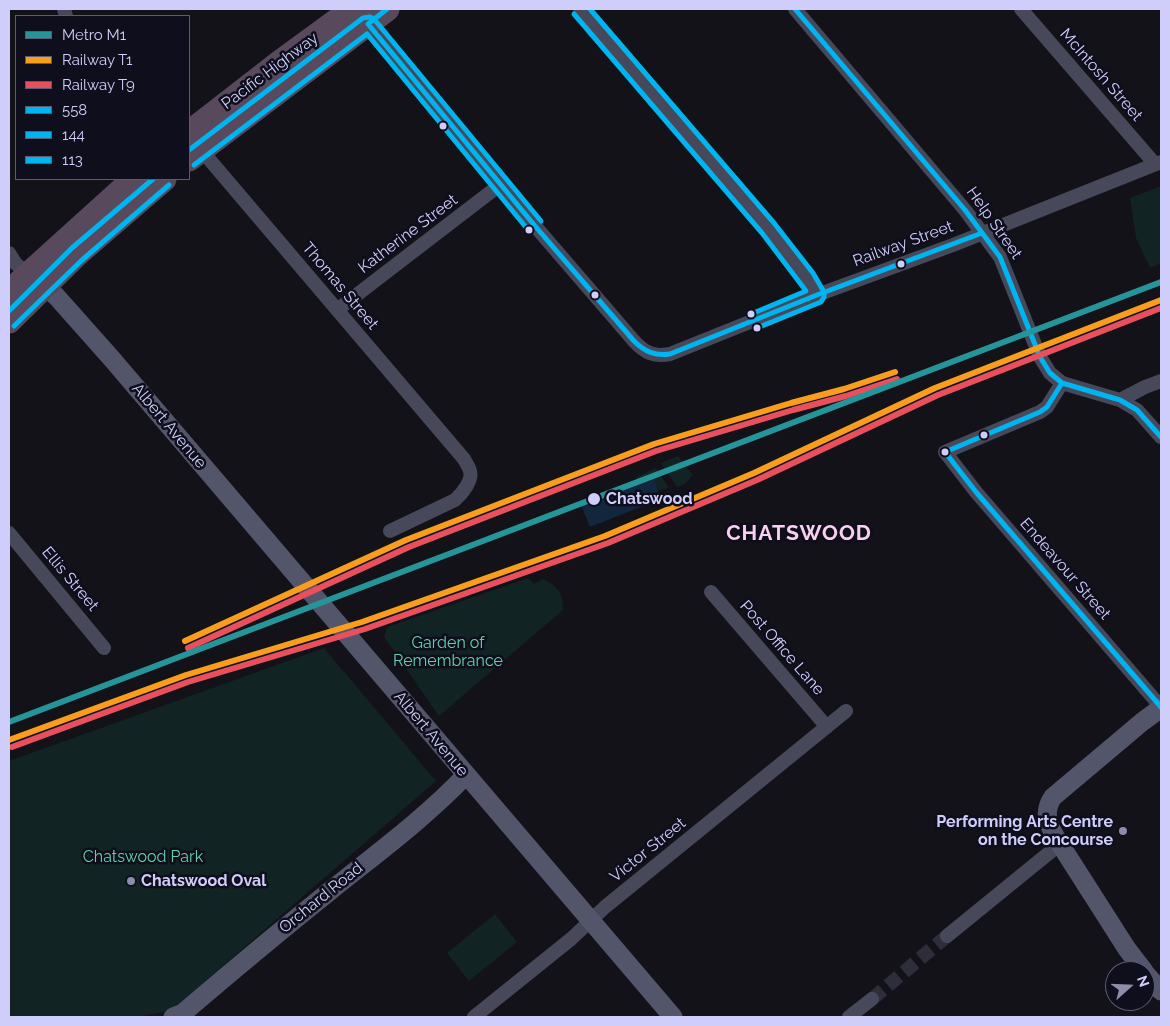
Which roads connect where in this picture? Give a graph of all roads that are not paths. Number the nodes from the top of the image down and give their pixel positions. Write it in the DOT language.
graph roads {
  1 [pos="580,9"];
  2 [pos="796,9"];
  3 [pos="1021,9"];
  4 [pos="365,12"];
  5 [pos="192,144"];
  6 [pos="1158,163"];
  7 [pos="159,180"];
  8 [pos="500,184"];
  9 [pos="131,186"];
  10 [pos="982,233"];
  11 [pos="9,253"];
  12 [pos="37,280"];
  13 [pos="9,292"];
  14 [pos="817,295"];
  15 [pos="337,310"];
  16 [pos="9,321"];
  17 [pos="1161,381"];
  18 [pos="1062,382"];
  19 [pos="1120,400"];
  20 [pos="1161,437"];
  21 [pos="390,531"];
  22 [pos="9,533"];
  23 [pos="711,592"];
  24 [pos="104,648"];
  25 [pos="1161,708"];
  26 [pos="846,711"];
  27 [pos="827,727"];
  28 [pos="466,775"];
  29 [pos="1060,844"];
  30 [pos="590,921"];
  31 [pos="947,936"];
  32 [pos="1136,961"];
  33 [pos="872,999"];
  34 [pos="173,1017"];
  35 [pos="474,1017"];
  36 [pos="673,1017"];
  37 [pos="850,1017"];
  1 -- 14 [label="street"];
  2 -- 10 [label="street, Help Street"];
  3 -- 6 [label="street, McIntosh Street"];
  4 -- 5 [label="highway, Pacific Highway"];
  4 -- 8 [label="street"];
  5 -- 15 [label="street, Thomas Street"];
  6 -- 10 [label="street, Railway Street"];
  7 -- 9 [label="highway"];
  8 -- 14 [label="street, Railway Street"];
  8 -- 15 [label="street, Katherine Street"];
  9 -- 12 [label="highway"];
  10 -- 14 [label="street, Railway Street"];
  10 -- 18 [label="street, Help Street"];
  11 -- 12 [label="street"];
  12 -- 13 [label="highway"];
  12 -- 16 [label="highway"];
  12 -- 28 [label="main road, Albert Avenue"];
  15 -- 21 [label="street, Thomas Street"];
  17 -- 19 [label="street"];
  18 -- 19 [label="street, Help Street"];
  18 -- 25 [label="street, Endeavour Street"];
  19 -- 20 [label="street, Help Street"];
  22 -- 24 [label="street, Ellis Street"];
  23 -- 27 [label="street, Post Office Lane"];
  25 -- 29 [label="main road"];
  26 -- 27 [label="street, Victor Street"];
  27 -- 30 [label="street, Victor Street"];
  28 -- 30 [label="main road, Albert Avenue"];
  28 -- 34 [label="main road, Orchard Road"];
  29 -- 31 [label="street"];
  29 -- 32 [label="main road"];
  30 -- 35 [label="street, Victor Street"];
  30 -- 36 [label="main road, Albert Avenue"];
  33 -- 37 [label="street"];
}
